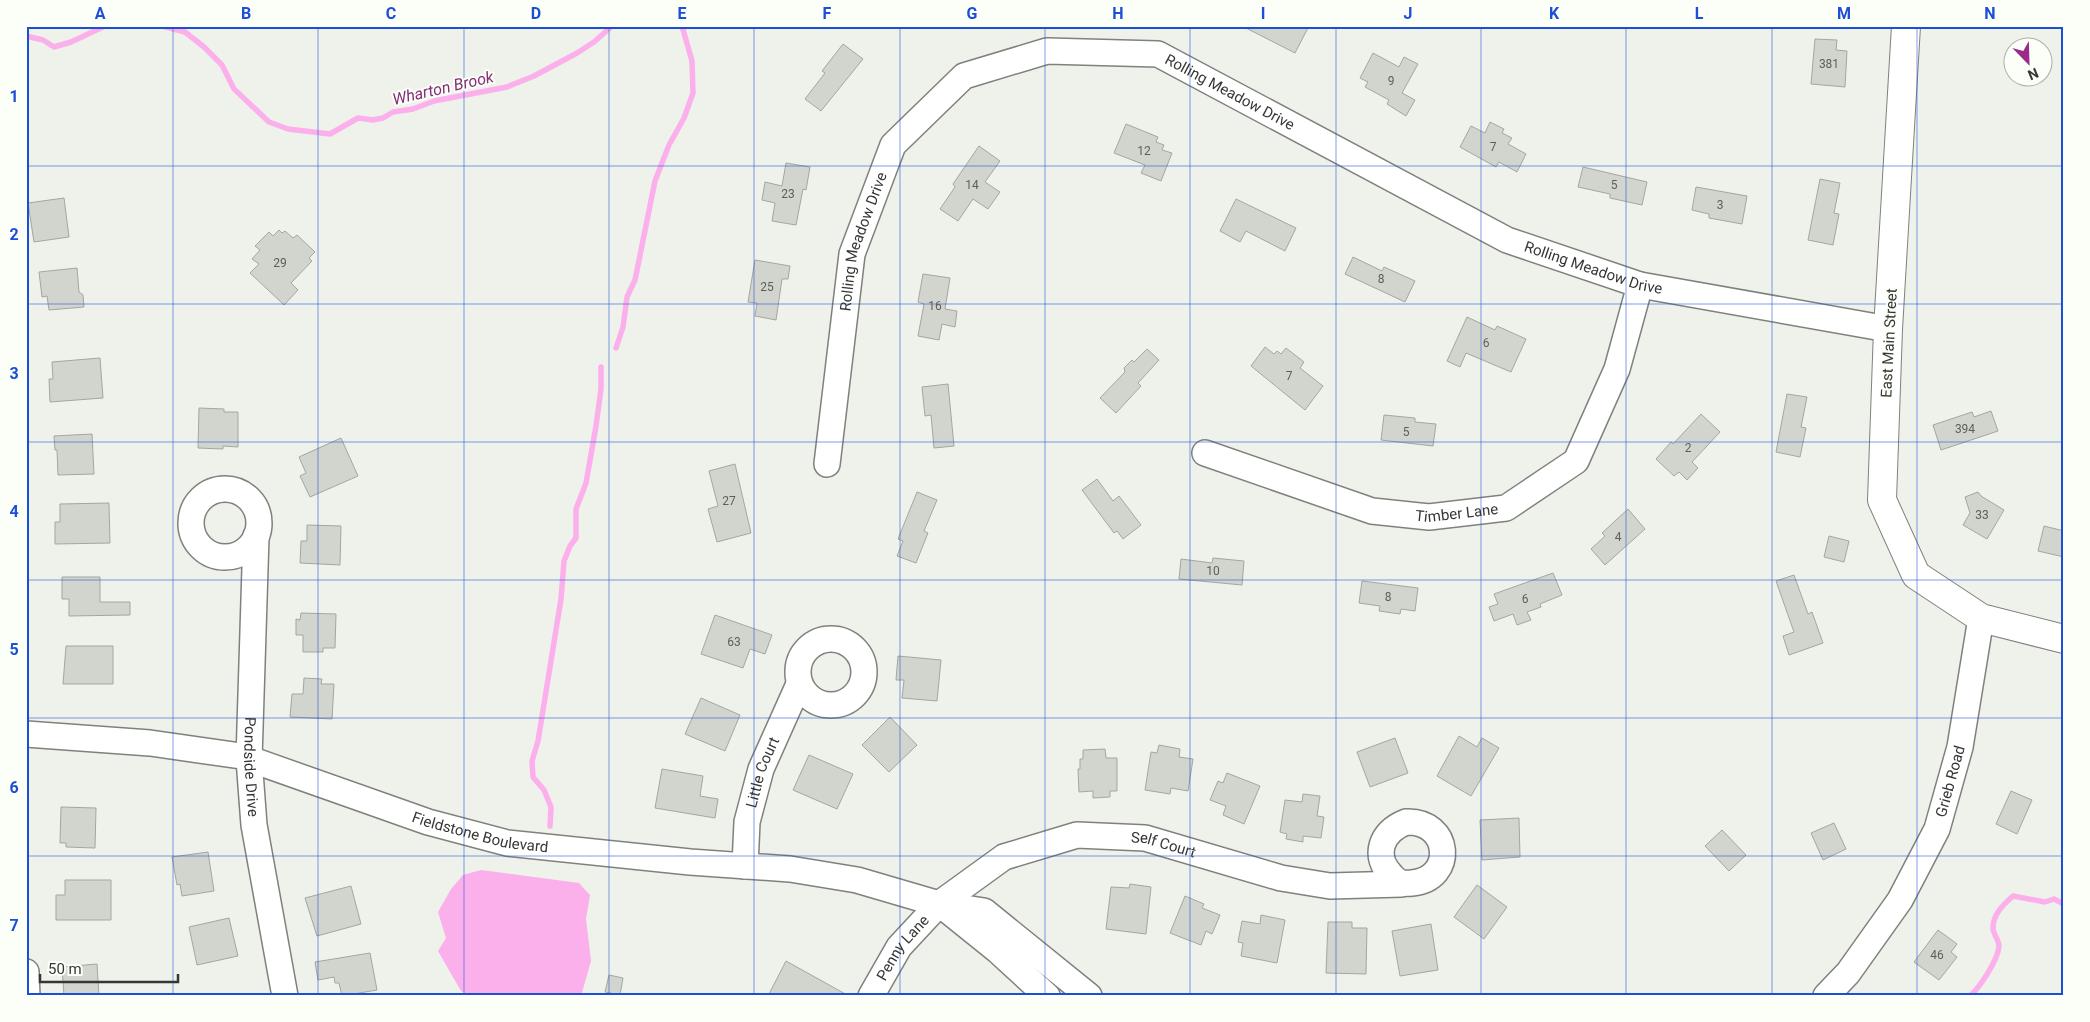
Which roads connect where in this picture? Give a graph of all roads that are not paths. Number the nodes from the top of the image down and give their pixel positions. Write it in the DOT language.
graph roads {
  1 [pos="1906,26"];
  2 [pos="1640,285"];
  3 [pos="1888,329"];
  4 [pos="1205,453"];
  5 [pos="826,464"];
  6 [pos="256,536"];
  7 [pos="1981,618"];
  8 [pos="2064,639"];
  9 [pos="799,684"];
  10 [pos="26,734"];
  11 [pos="249,759"];
  12 [pos="745,866"];
  13 [pos="1402,884"];
  14 [pos="939,904"];
  15 [pos="26,972"];
  16 [pos="27,996"];
  17 [pos="284,996"];
  18 [pos="872,996"];
  19 [pos="1046,996"];
  20 [pos="1089,996"];
  21 [pos="1826,996"];
  1 -- 3 [label="main road, East Main Street"];
  2 -- 3 [label="street, Rolling Meadow Drive"];
  2 -- 4 [label="street, Timber Lane"];
  2 -- 5 [label="street, Rolling Meadow Drive"];
  3 -- 7 [label="main road, East Main Street"];
  6 -- 11 [label="street, Pondside Drive"];
  7 -- 8 [label="main road"];
  7 -- 21 [label="street, Grieb Road"];
  9 -- 12 [label="street, Little Court"];
  10 -- 11 [label="street, Fieldstone Boulevard"];
  11 -- 12 [label="street, Fieldstone Boulevard"];
  11 -- 17 [label="street, Pondside Drive"];
  12 -- 14 [label="street, Fieldstone Boulevard"];
  13 -- 14 [label="street, Self Court"];
  14 -- 18 [label="street, Penny Lane"];
  14 -- 19 [label="street, Fieldstone Boulevard"];
  14 -- 20 [label="street, Fieldstone Boulevard"];
  15 -- 16 [label="street"];
}
